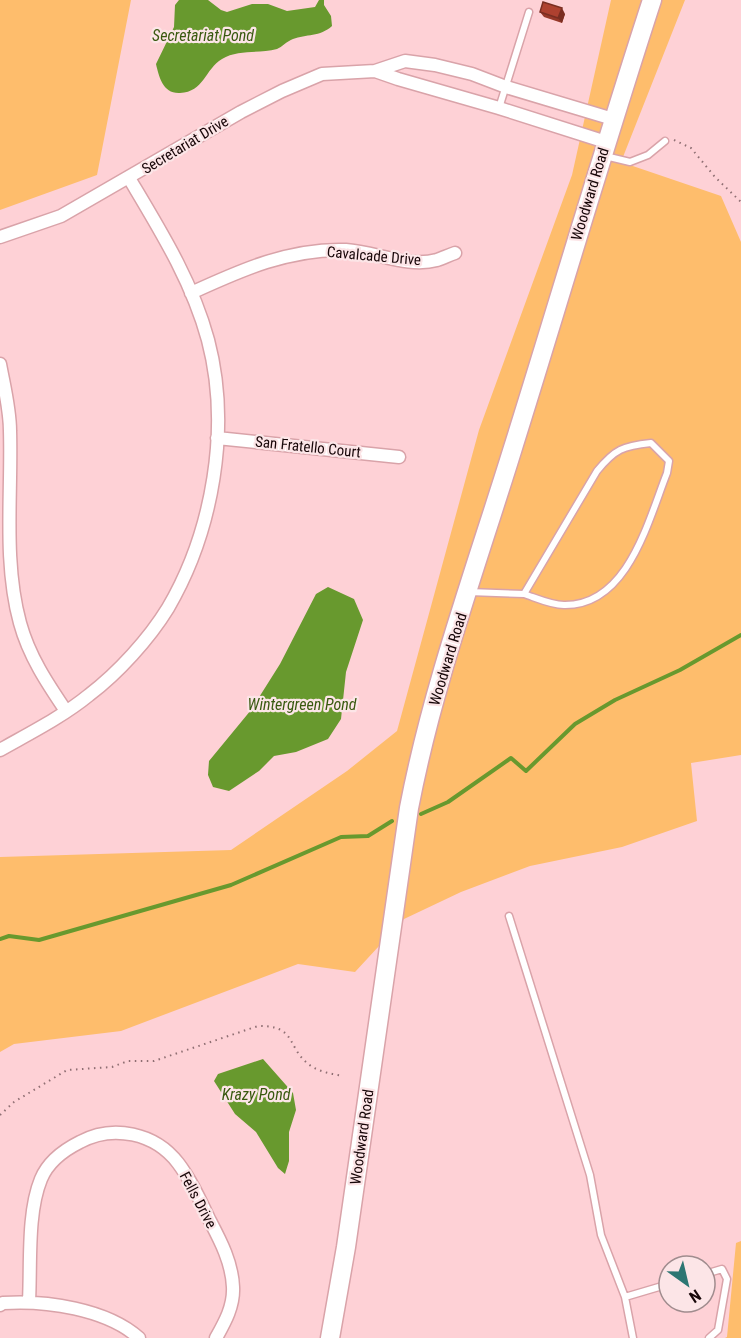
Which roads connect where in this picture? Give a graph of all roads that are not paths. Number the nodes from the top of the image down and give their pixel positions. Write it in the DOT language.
graph roads {
  1 [pos="652,0"];
  2 [pos="529,12"];
  3 [pos="375,71"];
  4 [pos="506,87"];
  5 [pos="499,108"];
  6 [pos="613,119"];
  7 [pos="665,141"];
  8 [pos="603,148"];
  9 [pos="129,178"];
  10 [pos="0,237"];
  11 [pos="454,253"];
  12 [pos="192,293"];
  13 [pos="0,364"];
  14 [pos="217,438"];
  15 [pos="399,457"];
  16 [pos="468,592"];
  17 [pos="524,594"];
  18 [pos="66,711"];
  19 [pos="0,750"];
  20 [pos="509,916"];
  21 [pos="717,1270"];
  22 [pos="657,1288"];
  23 [pos="625,1297"];
  24 [pos="29,1301"];
  25 [pos="0,1305"];
  26 [pos="140,1338"];
  27 [pos="216,1338"];
  28 [pos="330,1338"];
  29 [pos="633,1338"];
  30 [pos="709,1338"];
  1 -- 6 [label="street, Woodward Road"];
  2 -- 4 [label="lane"];
  3 -- 4 [label="street, Secretariat Drive"];
  3 -- 5 [label="street, Secretariat Drive"];
  3 -- 9 [label="street, Secretariat Drive"];
  4 -- 5 [label="lane"];
  4 -- 6 [label="street, Secretariat Drive"];
  5 -- 8 [label="street, Secretariat Drive"];
  6 -- 8 [label="street, Woodward Road"];
  7 -- 8 [label="lane"];
  8 -- 16 [label="street, Woodward Road"];
  9 -- 10 [label="street, Secretariat Drive"];
  9 -- 12 [label="street"];
  11 -- 12 [label="street, Cavalcade Drive"];
  12 -- 14 [label="street"];
  13 -- 18 [label="street"];
  14 -- 15 [label="street, San Fratello Court"];
  14 -- 18 [label="street"];
  16 -- 17 [label="lane"];
  16 -- 28 [label="street, Woodward Road"];
  17 -- 17 [label="lane"];
  18 -- 19 [label="street"];
  20 -- 23 [label="lane"];
  21 -- 30 [label="lane"];
  22 -- 23 [label="lane"];
  23 -- 29 [label="lane"];
  24 -- 25 [label="street"];
  24 -- 26 [label="street"];
  24 -- 27 [label="street, Fells Drive"];
}
